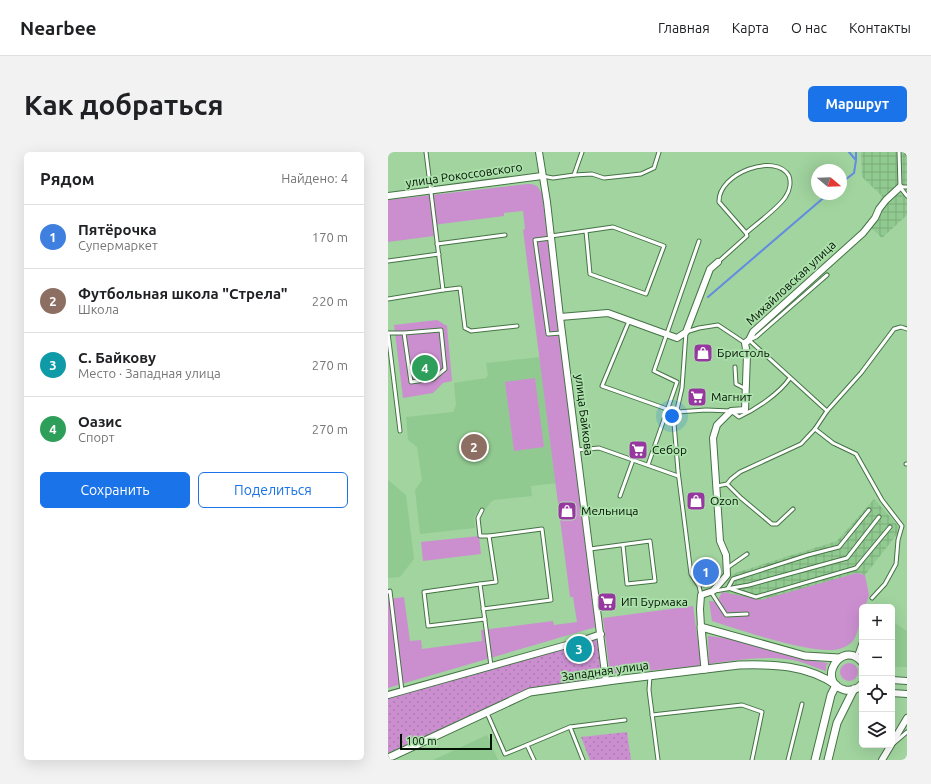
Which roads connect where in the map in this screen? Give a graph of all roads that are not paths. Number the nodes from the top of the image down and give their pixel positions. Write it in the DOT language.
graph roads {
  1 [pos="426,152"];
  2 [pos="539,152"];
  3 [pos="582,152"];
  4 [pos="659,152"];
  5 [pos="898,152"];
  6 [pos="778,163"];
  7 [pos="748,165"];
  8 [pos="574,175"];
  9 [pos="542,176"];
  10 [pos="900,187"];
  11 [pos="907,187"];
  12 [pos="431,191"];
  13 [pos="388,196"];
  14 [pos="907,196"];
  15 [pos="586,231"];
  16 [pos="746,233"];
  17 [pos="505,235"];
  18 [pos="551,237"];
  19 [pos="699,241"];
  20 [pos="437,244"];
  21 [pos="439,254"];
  22 [pos="388,261"];
  23 [pos="718,262"];
  24 [pos="827,275"];
  25 [pos="444,290"];
  26 [pos="388,299"];
  27 [pos="560,316"];
  28 [pos="630,320"];
  29 [pos="517,326"];
  30 [pos="907,329"];
  31 [pos="686,332"];
  32 [pos="388,333"];
  33 [pos="404,333"];
  34 [pos="562,333"];
  35 [pos="667,333"];
  36 [pos="747,341"];
  37 [pos="735,368"];
  38 [pos="790,378"];
  39 [pos="746,389"];
  40 [pos="667,409"];
  41 [pos="731,411"];
  42 [pos="826,411"];
  43 [pos="677,412"];
  44 [pos="815,429"];
  45 [pos="400,431"];
  46 [pos="577,450"];
  47 [pos="633,460"];
  48 [pos="648,465"];
  49 [pos="678,476"];
  50 [pos="727,484"];
  51 [pos="717,486"];
  52 [pos="620,496"];
  53 [pos="793,509"];
  54 [pos="482,510"];
  55 [pos="869,510"];
  56 [pos="879,518"];
  57 [pos="890,527"];
  58 [pos="489,536"];
  59 [pos="623,545"];
  60 [pos="590,549"];
  61 [pos="747,554"];
  62 [pos="727,568"];
  63 [pos="480,584"];
  64 [pos="728,588"];
  65 [pos="388,592"];
  66 [pos="712,592"];
  67 [pos="701,595"];
  68 [pos="872,598"];
  69 [pos="484,609"];
  70 [pos="747,614"];
  71 [pos="485,619"];
  72 [pos="701,627"];
  73 [pos="601,634"];
  74 [pos="859,648"];
  75 [pos="856,657"];
  76 [pos="840,658"];
  77 [pos="859,660"];
  78 [pos="491,666"];
  79 [pos="705,669"];
  80 [pos="650,676"];
  81 [pos="895,680"];
  82 [pos="606,681"];
  83 [pos="907,681"];
  84 [pos="836,685"];
  85 [pos="859,686"];
  86 [pos="854,690"];
  87 [pos="859,690"];
  88 [pos="402,691"];
  89 [pos="895,693"];
  90 [pos="907,694"];
  91 [pos="388,695"];
  92 [pos="802,704"];
  93 [pos="486,712"];
  94 [pos="652,715"];
  95 [pos="907,718"];
  96 [pos="625,720"];
  97 [pos="570,727"];
  98 [pos="907,732"];
  99 [pos="895,738"];
  100 [pos="895,742"];
  101 [pos="527,745"];
  102 [pos="889,748"];
  103 [pos="388,758"];
  104 [pos="534,760"];
  105 [pos="583,760"];
  106 [pos="658,760"];
  107 [pos="752,760"];
  108 [pos="788,760"];
  109 [pos="815,760"];
  110 [pos="828,760"];
  111 [pos="882,760"];
  1 -- 12 [label="lane"];
  2 -- 9 [label="street, улица Байкова"];
  3 -- 8 [label="lane"];
  4 -- 8 [label="lane"];
  5 -- 10 [label="lane"];
  6 -- 16 [label="lane"];
  7 -- 16 [label="lane"];
  8 -- 9 [label="lane"];
  9 -- 12 [label="street, улица Рокоссовского"];
  9 -- 18 [label="street, улица Байкова"];
  10 -- 11 [label="lane"];
  10 -- 14 [label="lane"];
  10 -- 36 [label="street, Михайловская улица"];
  12 -- 13 [label="street, улица Рокоссовского"];
  12 -- 20 [label="lane"];
  15 -- 15 [label="lane"];
  15 -- 18 [label="lane"];
  16 -- 23 [label="lane"];
  17 -- 20 [label="lane"];
  18 -- 27 [label="street, улица Байкова"];
  18 -- 34 [label="lane"];
  19 -- 35 [label="lane"];
  20 -- 21 [label="lane"];
  21 -- 22 [label="lane"];
  21 -- 25 [label="lane"];
  23 -- 31 [label="street"];
  24 -- 36 [label="lane"];
  25 -- 26 [label="lane"];
  25 -- 29 [label="lane"];
  27 -- 28 [label="street"];
  27 -- 34 [label="street, улица Байкова"];
  28 -- 35 [label="street"];
  28 -- 40 [label="lane"];
  30 -- 42 [label="lane"];
  31 -- 35 [label="street"];
  31 -- 36 [label="lane"];
  31 -- 43 [label="lane"];
  32 -- 33 [label="lane"];
  32 -- 45 [label="lane"];
  33 -- 33 [label="lane"];
  34 -- 46 [label="street, улица Байкова"];
  35 -- 40 [label="lane"];
  36 -- 38 [label="lane"];
  36 -- 39 [label="street, Михайловская улица"];
  37 -- 39 [label="lane"];
  38 -- 41 [label="lane"];
  38 -- 42 [label="lane"];
  39 -- 41 [label="street, Михайловская улица"];
  40 -- 48 [label="lane"];
  41 -- 43 [label="lane"];
  41 -- 51 [label="street, Михайловская улица"];
  42 -- 44 [label="lane"];
  43 -- 49 [label="lane"];
  44 -- 50 [label="lane"];
  44 -- 68 [label="lane"];
  46 -- 47 [label="lane"];
  46 -- 60 [label="street, улица Байкова"];
  47 -- 48 [label="lane"];
  47 -- 52 [label="lane"];
  48 -- 49 [label="lane"];
  49 -- 67 [label="lane"];
  50 -- 51 [label="lane"];
  50 -- 53 [label="lane"];
  51 -- 62 [label="street, Михайловская улица"];
  54 -- 58 [label="lane"];
  55 -- 64 [label="lane"];
  56 -- 64 [label="lane"];
  57 -- 64 [label="lane"];
  58 -- 63 [label="lane"];
  58 -- 69 [label="lane"];
  59 -- 59 [label="lane"];
  59 -- 60 [label="lane"];
  60 -- 73 [label="street, улица Байкова"];
  61 -- 62 [label="lane"];
  62 -- 66 [label="street"];
  63 -- 69 [label="lane"];
  63 -- 71 [label="lane"];
  64 -- 66 [label="lane"];
  65 -- 88 [label="lane"];
  66 -- 67 [label="street"];
  66 -- 70 [label="lane"];
  67 -- 72 [label="street"];
  69 -- 71 [label="lane"];
  71 -- 78 [label="lane"];
  72 -- 76 [label="street"];
  72 -- 79 [label="street"];
  73 -- 78 [label="street"];
  73 -- 82 [label="street, улица Байкова"];
  74 -- 75 [label="lane"];
  75 -- 76 [label="street"];
  75 -- 77 [label="street"];
  76 -- 84 [label="street"];
  78 -- 88 [label="street"];
  79 -- 80 [label="street, Западная улица"];
  79 -- 84 [label="street, Западная улица"];
  80 -- 82 [label="street, Западная улица"];
  80 -- 94 [label="lane"];
  81 -- 83 [label="street"];
  82 -- 93 [label="street, Западная улица"];
  84 -- 86 [label="street, Западная улица"];
  84 -- 109 [label="street"];
  85 -- 86 [label="street"];
  86 -- 87 [label="street"];
  86 -- 110 [label="street"];
  88 -- 91 [label="street"];
  89 -- 90 [label="street"];
  92 -- 108 [label="lane"];
  93 -- 101 [label="lane"];
  93 -- 103 [label="street, Западная улица"];
  94 -- 106 [label="lane"];
  94 -- 107 [label="lane"];
  95 -- 99 [label="street"];
  96 -- 97 [label="lane"];
  97 -- 101 [label="lane"];
  97 -- 105 [label="lane"];
  98 -- 100 [label="lane"];
  101 -- 104 [label="lane"];
  102 -- 111 [label="street"];
}
